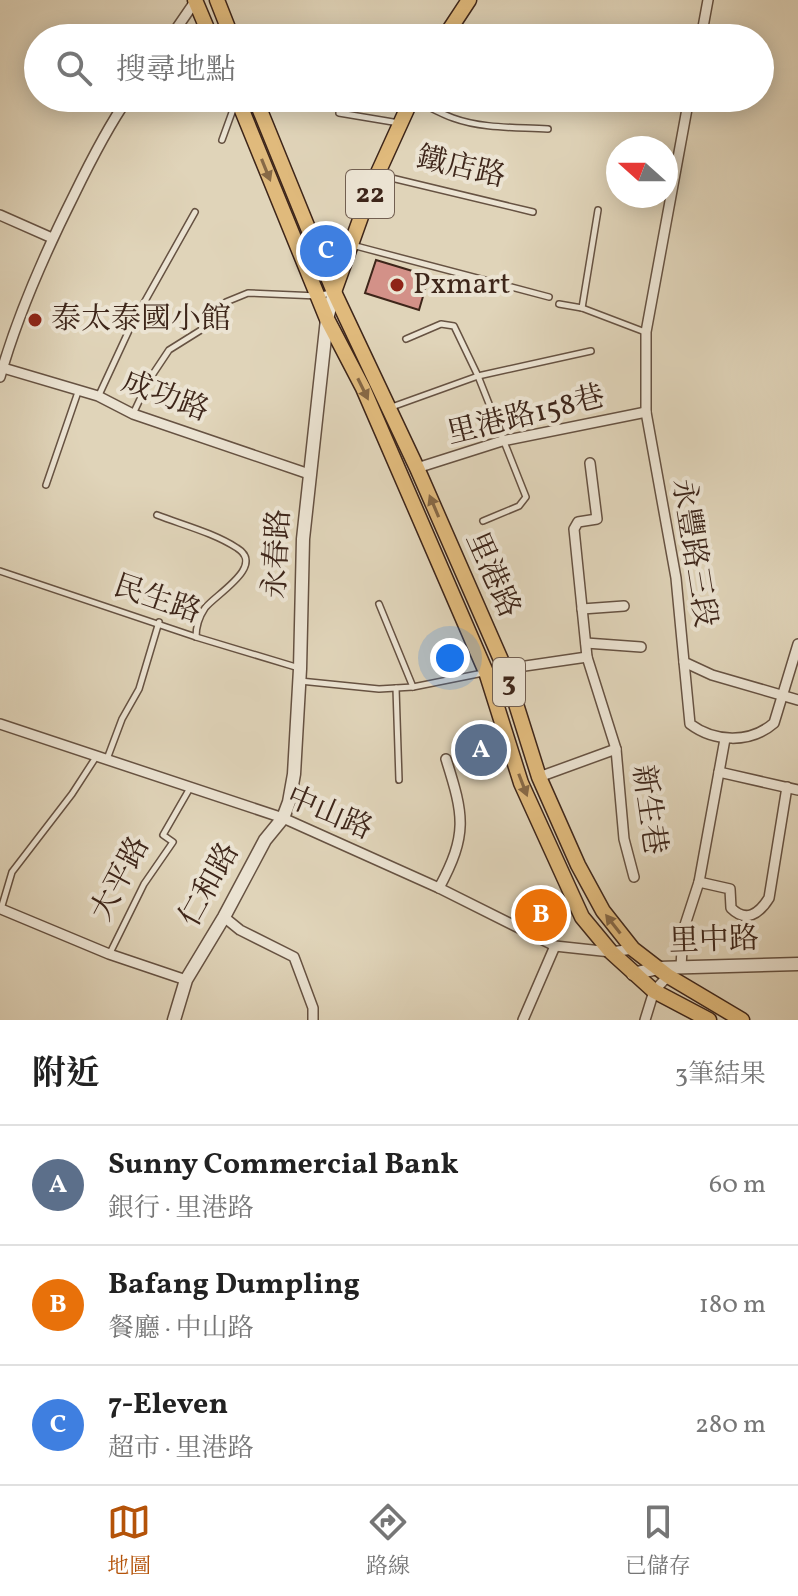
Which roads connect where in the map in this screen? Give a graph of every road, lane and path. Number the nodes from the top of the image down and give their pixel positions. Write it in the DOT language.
graph roads {
  1 [pos="195,0"];
  2 [pos="217,0"];
  3 [pos="469,0"];
  4 [pos="708,0"];
  5 [pos="179,24"];
  6 [pos="205,24"];
  7 [pos="226,24"];
  8 [pos="453,24"];
  9 [pos="704,24"];
  10 [pos="120,112"];
  11 [pos="232,112"];
  12 [pos="243,112"];
  13 [pos="261,112"];
  14 [pos="405,112"];
  15 [pos="445,112"];
  16 [pos="686,112"];
  17 [pos="339,113"];
  18 [pos="400,123"];
  19 [pos="548,129"];
  20 [pos="222,140"];
  21 [pos="378,175"];
  22 [pos="598,210"];
  23 [pos="195,212"];
  24 [pos="533,212"];
  25 [pos="0,215"];
  26 [pos="52,238"];
  27 [pos="352,245"];
  28 [pos="334,292"];
  29 [pos="318,296"];
  30 [pos="549,297"];
  31 [pos="559,304"];
  32 [pos="582,308"];
  33 [pos="327,319"];
  34 [pos="646,332"];
  35 [pos="406,339"];
  36 [pos="591,351"];
  37 [pos="1,370"];
  38 [pos="478,376"];
  39 [pos="78,392"];
  40 [pos="98,396"];
  41 [pos="388,408"];
  42 [pos="646,412"];
  43 [pos="133,414"];
  44 [pos="502,441"];
  45 [pos="590,463"];
  46 [pos="417,468"];
  47 [pos="309,474"];
  48 [pos="46,485"];
  49 [pos="157,515"];
  50 [pos="483,521"];
  51 [pos="0,571"];
  52 [pos="379,604"];
  53 [pos="624,606"];
  54 [pos="582,609"];
  55 [pos="159,622"];
  56 [pos="196,637"];
  57 [pos="586,643"];
  58 [pos="798,644"];
  59 [pos="641,647"];
  60 [pos="587,657"];
  61 [pos="684,662"];
  62 [pos="505,669"];
  63 [pos="486,672"];
  64 [pos="300,675"];
  65 [pos="413,687"];
  66 [pos="396,688"];
  67 [pos="783,695"];
  68 [pos="798,700"];
  69 [pos="0,724"];
  70 [pos="725,739"];
  71 [pos="616,749"];
  72 [pos="96,757"];
  73 [pos="446,759"];
  74 [pos="107,760"];
  75 [pos="719,772"];
  76 [pos="539,777"];
  77 [pos="399,780"];
  78 [pos="787,787"];
  79 [pos="190,788"];
  80 [pos="798,790"];
  81 [pos="283,818"];
  82 [pos="634,877"];
  83 [pos="699,882"];
  84 [pos="439,888"];
  85 [pos="0,909"];
  86 [pos="224,917"];
  87 [pos="555,946"];
  88 [pos="633,949"];
  89 [pos="611,952"];
  90 [pos="109,954"];
  91 [pos="798,964"];
  92 [pos="669,971"];
  93 [pos="633,974"];
  94 [pos="186,980"];
  95 [pos="654,991"];
  96 [pos="174,1020"];
  97 [pos="313,1020"];
  98 [pos="523,1020"];
  99 [pos="645,1020"];
  100 [pos="709,1020"];
  101 [pos="742,1020"];
  1 -- 5 [label="street"];
  1 -- 6 [label="main road"];
  2 -- 7 [label="main road"];
  3 -- 8 [label="main road"];
  4 -- 9 [label="street"];
  10 -- 26 [label="street"];
  11 -- 20 [label="lane"];
  12 -- 29 [label="main road, 里港路 / 3, one-way"];
  13 -- 28 [label="main road, 里港路 / 3"];
  14 -- 18 [label="main road, 鐵店路 / 22"];
  15 -- 19 [label="lane, 鐵店路"];
  16 -- 34 [label="street, 永豐路三段"];
  17 -- 18 [label="lane"];
  18 -- 21 [label="main road, 鐵店路 / 22"];
  21 -- 24 [label="lane, 鐵店路"];
  21 -- 27 [label="main road, 鐵店路 / 22"];
  22 -- 32 [label="lane"];
  23 -- 40 [label="lane"];
  25 -- 26 [label="street"];
  26 -- 37 [label="street"];
  27 -- 28 [label="main road, 鐵店路 / 22"];
  27 -- 30 [label="lane"];
  28 -- 29 [label="lane"];
  28 -- 33 [label="street, 永春路"];
  28 -- 41 [label="main road, 里港路 / 3"];
  29 -- 33 [label="main road, 里港路 / 3"];
  29 -- 43 [label="lane"];
  31 -- 32 [label="lane"];
  32 -- 34 [label="lane"];
  33 -- 47 [label="street, 永春路"];
  33 -- 63 [label="main road, 里港路 / 3, one-way"];
  34 -- 42 [label="street, 永豐路三段"];
  35 -- 38 [label="lane"];
  36 -- 38 [label="lane"];
  37 -- 39 [label="street, 成功路"];
  38 -- 41 [label="lane"];
  38 -- 44 [label="lane"];
  39 -- 40 [label="street, 成功路"];
  39 -- 48 [label="lane"];
  40 -- 43 [label="street, 成功路"];
  41 -- 46 [label="main road, 里港路 / 3"];
  42 -- 44 [label="street, 里港路158巷"];
  42 -- 61 [label="street, 永豐路三段"];
  43 -- 47 [label="street, 成功路"];
  44 -- 46 [label="street, 里港路158巷"];
  44 -- 50 [label="lane"];
  45 -- 54 [label="street, 新生巷"];
  62 -- 46 [label="main road, 里港路 / 3, one-way"];
  47 -- 64 [label="street, 永春路"];
  49 -- 56 [label="lane"];
  51 -- 55 [label="lane, 民生路"];
  52 -- 65 [label="lane"];
  53 -- 54 [label="street"];
  54 -- 57 [label="street, 新生巷"];
  55 -- 56 [label="lane, 民生路"];
  55 -- 74 [label="lane"];
  56 -- 64 [label="lane, 民生路"];
  57 -- 59 [label="street"];
  57 -- 60 [label="street, 新生巷"];
  58 -- 67 [label="street"];
  60 -- 62 [label="street"];
  60 -- 71 [label="street, 新生巷"];
  61 -- 67 [label="street, 永豐路三段"];
  61 -- 70 [label="street"];
  62 -- 63 [label="lane, 民生路"];
  62 -- 76 [label="main road, 里港路 / 3"];
  63 -- 65 [label="lane, 民生路"];
  63 -- 89 [label="main road, 里港路 / 3, one-way"];
  64 -- 66 [label="lane, 民生路"];
  64 -- 81 [label="street, 永春路"];
  65 -- 66 [label="lane, 民生路"];
  66 -- 77 [label="lane"];
  67 -- 68 [label="street, 永豐路三段"];
  67 -- 70 [label="street"];
  69 -- 72 [label="street, 中山路"];
  70 -- 75 [label="street"];
  71 -- 76 [label="street"];
  71 -- 82 [label="street, 新生巷"];
  72 -- 74 [label="street, 中山路"];
  72 -- 85 [label="lane"];
  73 -- 84 [label="street"];
  74 -- 79 [label="street, 中山路"];
  75 -- 78 [label="street"];
  75 -- 83 [label="street"];
  88 -- 76 [label="main road, 里港路 / 3, one-way"];
  78 -- 80 [label="street"];
  78 -- 83 [label="street"];
  79 -- 81 [label="street, 中山路"];
  79 -- 90 [label="lane, 大平路"];
  81 -- 84 [label="street, 中山路"];
  81 -- 86 [label="street, 仁和路"];
  83 -- 92 [label="street"];
  84 -- 87 [label="street, 中山路"];
  85 -- 90 [label="street, 大平路"];
  86 -- 94 [label="street, 仁和路"];
  86 -- 97 [label="street"];
  87 -- 89 [label="street, 中山路"];
  87 -- 98 [label="street"];
  88 -- 89 [label="street, 中山路"];
  88 -- 92 [label="main road, 里港路 / 3"];
  89 -- 93 [label="main road, 里港路 / 3"];
  90 -- 94 [label="street, 大平路"];
  91 -- 92 [label="street, 里中路"];
  92 -- 93 [label="street, 里中路"];
  92 -- 95 [label="street"];
  92 -- 101 [label="main road, 里港路 / 3"];
  93 -- 95 [label="main road, 里港路 / 3"];
  94 -- 96 [label="street, 仁和路"];
  95 -- 99 [label="street"];
  95 -- 100 [label="main road, 里港路 / 3"];
}
